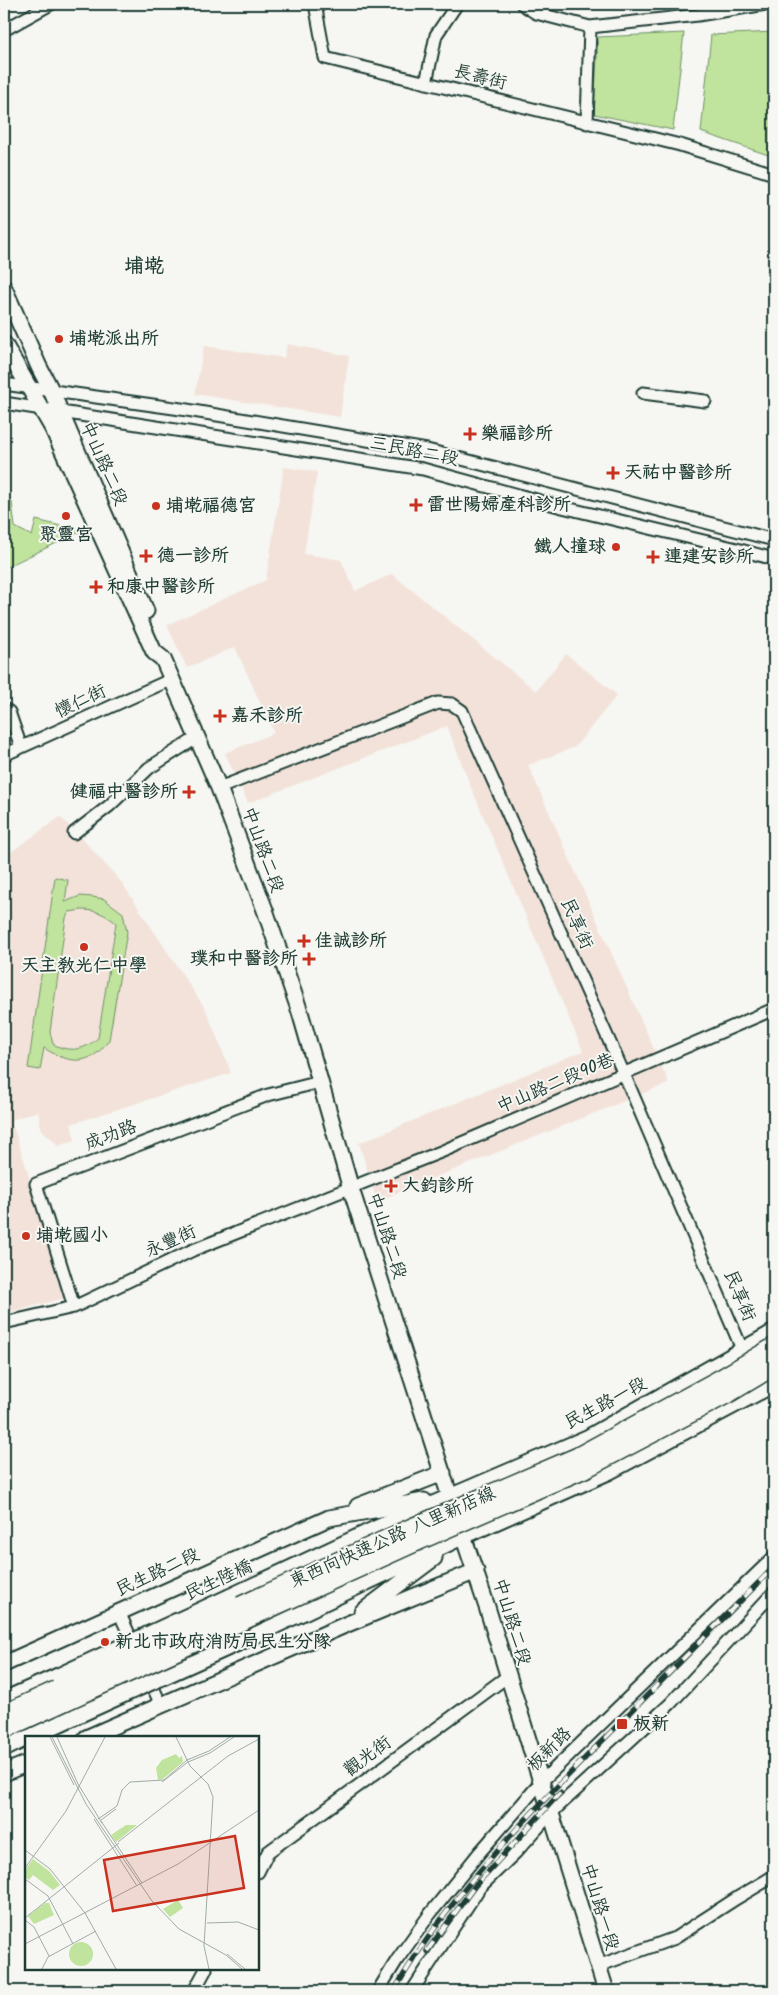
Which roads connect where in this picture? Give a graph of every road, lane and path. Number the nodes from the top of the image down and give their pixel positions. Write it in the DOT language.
graph roads {
  1 [pos="51,4"];
  2 [pos="315,4"];
  3 [pos="457,4"];
  4 [pos="522,4"];
  5 [pos="766,4"];
  6 [pos="590,27"];
  7 [pos="4,30"];
  8 [pos="426,83"];
  9 [pos="587,123"];
  10 [pos="774,174"];
  11 [pos="4,288"];
  12 [pos="4,344"];
  13 [pos="4,384"];
  14 [pos="28,387"];
  15 [pos="51,390"];
  16 [pos="643,393"];
  17 [pos="705,401"];
  18 [pos="4,403"];
  19 [pos="40,408"];
  20 [pos="60,411"];
  21 [pos="774,540"];
  22 [pos="774,559"];
  23 [pos="162,658"];
  24 [pos="172,679"];
  25 [pos="4,709"];
  26 [pos="198,736"];
  27 [pos="21,747"];
  28 [pos="4,755"];
  29 [pos="219,788"];
  30 [pos="74,833"];
  31 [pos="774,1009"];
  32 [pos="624,1074"];
  33 [pos="320,1082"];
  34 [pos="351,1188"];
  35 [pos="74,1307"];
  36 [pos="4,1323"];
  37 [pos="774,1332"];
  38 [pos="774,1347"];
  39 [pos="743,1351"];
  40 [pos="774,1366"];
  41 [pos="774,1384"];
  42 [pos="760,1393"];
  43 [pos="443,1473"];
  44 [pos="450,1497"];
  45 [pos="329,1518"];
  46 [pos="464,1536"];
  47 [pos="774,1557"];
  48 [pos="476,1571"];
  49 [pos="774,1592"];
  50 [pos="119,1612"];
  51 [pos="345,1624"];
  52 [pos="4,1664"];
  53 [pos="508,1676"];
  54 [pos="4,1700"];
  55 [pos="161,1705"];
  56 [pos="4,1714"];
  57 [pos="4,1730"];
  58 [pos="31,1736"];
  59 [pos="91,1736"];
  60 [pos="25,1739"];
  61 [pos="4,1749"];
  62 [pos="25,1764"];
  63 [pos="4,1774"];
  64 [pos="542,1782"];
  65 [pos="551,1813"];
  66 [pos="556,1833"];
  67 [pos="259,1870"];
  68 [pos="774,1876"];
  69 [pos="598,1966"];
  70 [pos="205,1970"];
  71 [pos="194,1991"];
  72 [pos="378,1991"];
  73 [pos="412,1991"];
  74 [pos="606,1991"];
  1 -- 7 [label="street"];
  2 -- 8 [label="street, 長壽街"];
  3 -- 8 [label="street"];
  4 -- 6 [label="street"];
  5 -- 6 [label="street"];
  6 -- 9 [label="street"];
  8 -- 9 [label="street, 長壽街"];
  9 -- 10 [label="street, 長壽街"];
  11 -- 15 [label="main road, 中山路二段"];
  12 -- 14 [label="main road, 中山路二段"];
  13 -- 14 [label="street, 三民路二段"];
  14 -- 15 [label="street, 三民路二段"];
  14 -- 19 [label="main road, 中山路二段"];
  15 -- 20 [label="main road, 中山路二段"];
  15 -- 21 [label="street, 三民路二段"];
  16 -- 17 [label="street"];
  18 -- 19 [label="street, 三民路二段"];
  19 -- 20 [label="street, 三民路二段"];
  19 -- 23 [label="main road, 中山路二段"];
  20 -- 22 [label="street, 三民路二段"];
  20 -- 23 [label="main road, 中山路二段"];
  23 -- 24 [label="main road, 中山路二段"];
  24 -- 26 [label="main road, 中山路二段"];
  24 -- 27 [label="street, 懷仁街"];
  25 -- 27 [label="street"];
  26 -- 29 [label="main road, 中山路二段"];
  26 -- 30 [label="street"];
  27 -- 28 [label="street, 懷仁街"];
  29 -- 32 [label="street, 民享街"];
  29 -- 33 [label="main road, 中山路二段"];
  31 -- 32 [label="street, 中山路二段90巷"];
  32 -- 34 [label="street, 中山路二段90巷"];
  32 -- 39 [label="street, 民享街"];
  33 -- 34 [label="main road, 中山路二段"];
  33 -- 35 [label="street, 成功路"];
  34 -- 35 [label="street, 永豐街"];
  34 -- 43 [label="main road, 中山路二段"];
  35 -- 36 [label="street, 永豐街"];
  37 -- 39 [label="main road, 民生路一段"];
  38 -- 56 [label="highway, 東西向快速公路 八里新店線, bridge"];
  39 -- 42 [label="street, 民享街"];
  39 -- 44 [label="main road, 民生路一段"];
  40 -- 57 [label="highway, 東西向快速公路 八里新店線, bridge"];
  41 -- 42 [label="main road"];
  42 -- 46 [label="main road"];
  43 -- 44 [label="main road, 中山路二段"];
  43 -- 45 [label="main road, 民生路二段"];
  44 -- 45 [label="main road, 民生路二段"];
  44 -- 46 [label="main road, 中山路二段"];
  44 -- 54 [label="main road, 民生陸橋, bridge"];
  45 -- 50 [label="main road, 民生路二段"];
  46 -- 48 [label="main road, 中山路二段"];
  46 -- 51 [label="main road"];
  46 -- 58 [label="main road, bridge"];
  47 -- 64 [label="street, 板新路"];
  48 -- 51 [label="main road"];
  48 -- 53 [label="main road, 中山路二段"];
  49 -- 65 [label="street"];
  50 -- 52 [label="main road, 民生路二段"];
  50 -- 55 [label="street"];
  51 -- 55 [label="main road"];
  53 -- 64 [label="main road, 中山路二段"];
  53 -- 67 [label="street, 觀光街"];
  55 -- 59 [label="main road"];
  60 -- 61 [label="main road"];
  62 -- 63 [label="main road"];
  64 -- 65 [label="main road, 中山路二段"];
  64 -- 72 [label="street, 板新路"];
  65 -- 66 [label="main road, 中山路二段"];
  65 -- 73 [label="street"];
  66 -- 69 [label="main road, 中山路一段"];
  68 -- 69 [label="street"];
  69 -- 74 [label="main road, 中山路一段"];
  70 -- 71 [label="street"];
}
